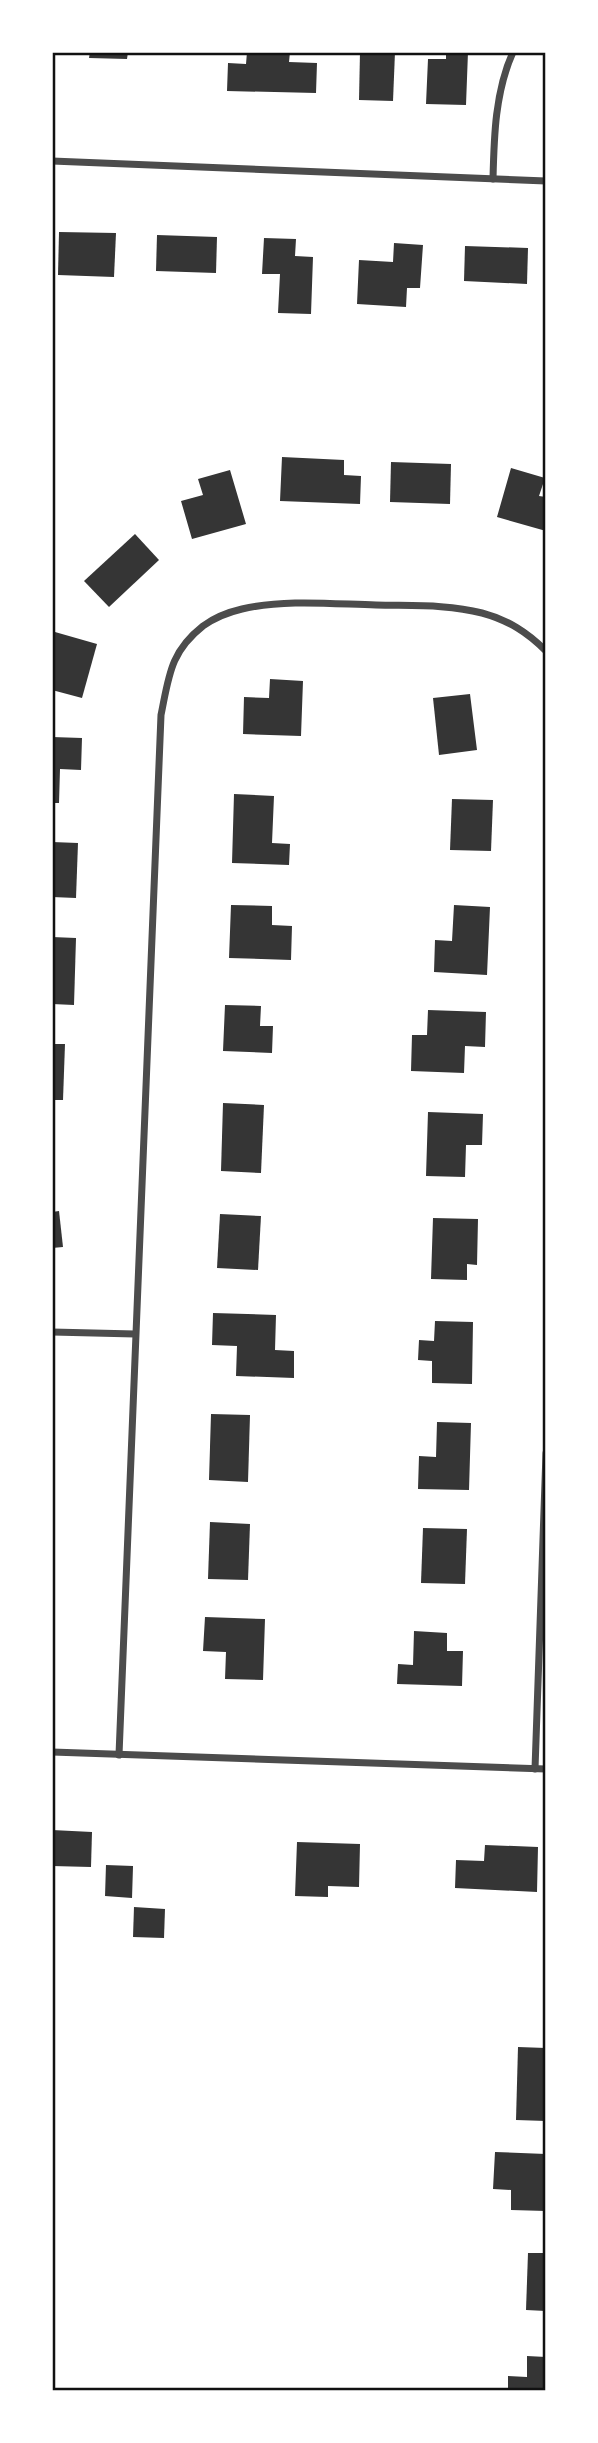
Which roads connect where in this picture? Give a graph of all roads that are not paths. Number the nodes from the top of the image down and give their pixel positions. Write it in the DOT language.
graph roads {
  1 [pos="513,52"];
  2 [pos="52,161"];
  3 [pos="493,179"];
  4 [pos="545,181"];
  5 [pos="545,651"];
  6 [pos="52,1332"];
  7 [pos="135,1334"];
  8 [pos="545,1453"];
  9 [pos="52,1752"];
  10 [pos="119,1755"];
  11 [pos="535,1769"];
  12 [pos="545,1769"];
  1 -- 3 [label="street"];
  2 -- 3 [label="street"];
  3 -- 4 [label="street"];
  5 -- 7 [label="street"];
  6 -- 7 [label="street"];
  7 -- 10 [label="street"];
  8 -- 11 [label="street"];
  9 -- 10 [label="street"];
  10 -- 11 [label="street"];
  11 -- 12 [label="street"];
}
